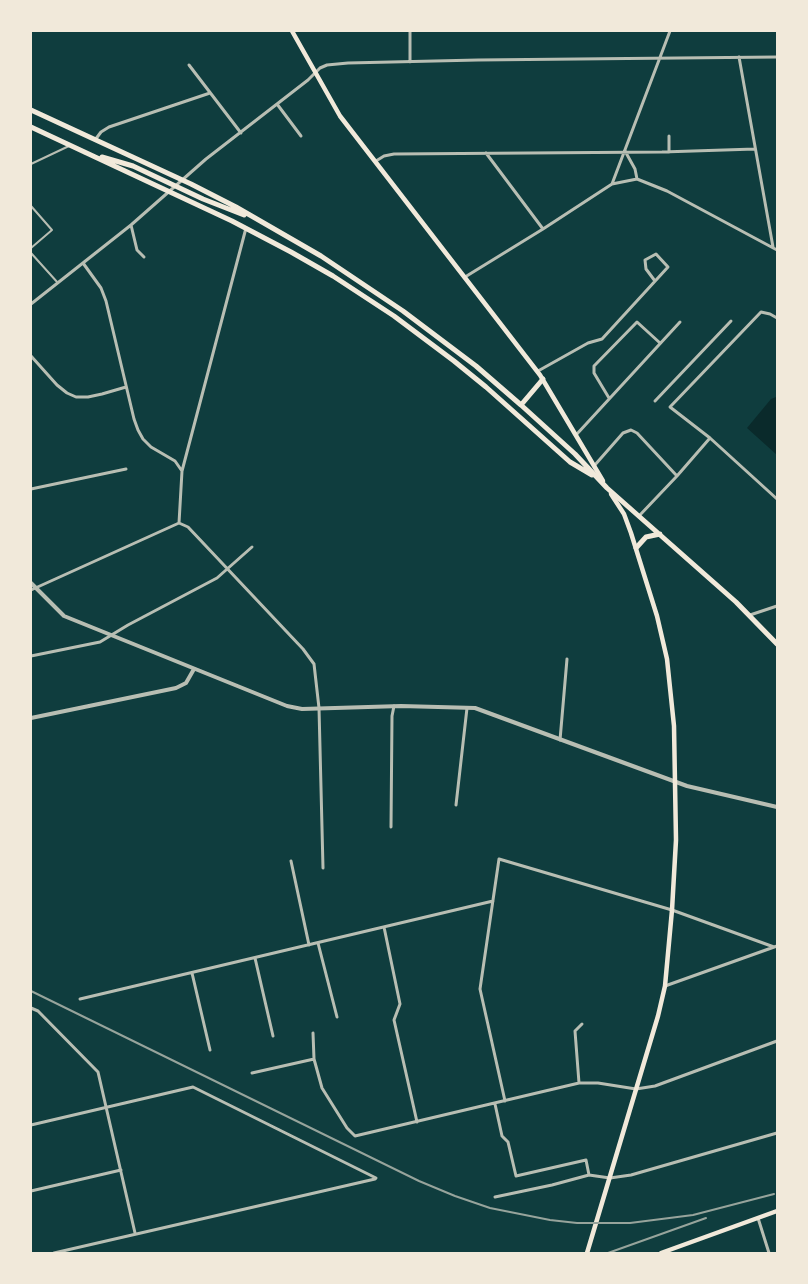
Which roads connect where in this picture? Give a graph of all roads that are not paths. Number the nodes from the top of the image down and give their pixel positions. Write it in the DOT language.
graph roads {
  1 [pos="292,31"];
  2 [pos="410,31"];
  3 [pos="670,31"];
  4 [pos="739,57"];
  5 [pos="777,57"];
  6 [pos="660,59"];
  7 [pos="410,62"];
  8 [pos="189,65"];
  9 [pos="316,72"];
  10 [pos="210,93"];
  11 [pos="277,104"];
  12 [pos="31,110"];
  13 [pos="31,126"];
  14 [pos="241,133"];
  15 [pos="301,136"];
  16 [pos="669,136"];
  17 [pos="95,140"];
  18 [pos="72,145"];
  19 [pos="755,149"];
  20 [pos="625,151"];
  21 [pos="669,152"];
  22 [pos="486,153"];
  23 [pos="92,154"];
  24 [pos="376,162"];
  25 [pos="31,164"];
  26 [pos="637,179"];
  27 [pos="182,180"];
  28 [pos="612,184"];
  29 [pos="175,186"];
  30 [pos="170,191"];
  31 [pos="31,206"];
  32 [pos="253,217"];
  33 [pos="131,225"];
  34 [pos="246,228"];
  35 [pos="543,229"];
  36 [pos="772,247"];
  37 [pos="31,248"];
  38 [pos="777,250"];
  39 [pos="31,253"];
  40 [pos="144,257"];
  41 [pos="83,263"];
  42 [pos="465,277"];
  43 [pos="656,281"];
  44 [pos="58,283"];
  45 [pos="31,304"];
  46 [pos="777,318"];
  47 [pos="731,321"];
  48 [pos="680,322"];
  49 [pos="660,344"];
  50 [pos="31,356"];
  51 [pos="538,371"];
  52 [pos="543,379"];
  53 [pos="126,387"];
  54 [pos="609,398"];
  55 [pos="655,401"];
  56 [pos="521,405"];
  57 [pos="575,435"];
  58 [pos="710,438"];
  59 [pos="594,466"];
  60 [pos="126,469"];
  61 [pos="182,471"];
  62 [pos="677,476"];
  63 [pos="597,478"];
  64 [pos="607,488"];
  65 [pos="31,489"];
  66 [pos="777,499"];
  67 [pos="639,516"];
  68 [pos="179,523"];
  69 [pos="660,534"];
  70 [pos="252,547"];
  71 [pos="636,548"];
  72 [pos="228,569"];
  73 [pos="31,583"];
  74 [pos="34,589"];
  75 [pos="777,606"];
  76 [pos="750,615"];
  77 [pos="111,636"];
  78 [pos="777,644"];
  79 [pos="31,656"];
  80 [pos="567,659"];
  81 [pos="194,669"];
  82 [pos="394,706"];
  83 [pos="467,707"];
  84 [pos="319,708"];
  85 [pos="31,718"];
  86 [pos="560,741"];
  87 [pos="676,782"];
  88 [pos="456,805"];
  89 [pos="777,807"];
  90 [pos="391,827"];
  91 [pos="291,861"];
  92 [pos="323,868"];
  93 [pos="493,901"];
  94 [pos="672,910"];
  95 [pos="384,927"];
  96 [pos="318,943"];
  97 [pos="309,945"];
  98 [pos="776,946"];
  99 [pos="255,958"];
  100 [pos="192,973"];
  101 [pos="665,986"];
  102 [pos="80,1000"];
  103 [pos="31,1008"];
  104 [pos="38,1011"];
  105 [pos="31,1012"];
  106 [pos="337,1017"];
  107 [pos="582,1024"];
  108 [pos="314,1033"];
  109 [pos="273,1036"];
  110 [pos="777,1041"];
  111 [pos="210,1050"];
  112 [pos="314,1059"];
  113 [pos="252,1073"];
  114 [pos="579,1083"];
  115 [pos="636,1089"];
  116 [pos="506,1101"];
  117 [pos="495,1104"];
  118 [pos="106,1108"];
  119 [pos="417,1122"];
  120 [pos="31,1125"];
  121 [pos="777,1133"];
  122 [pos="121,1170"];
  123 [pos="589,1175"];
  124 [pos="610,1178"];
  125 [pos="31,1191"];
  126 [pos="495,1197"];
  127 [pos="777,1211"];
  128 [pos="758,1218"];
  129 [pos="136,1233"];
  130 [pos="54,1253"];
  131 [pos="587,1253"];
  132 [pos="661,1253"];
  133 [pos="769,1253"];
  1 -- 9 [label="main road"];
  2 -- 7 [label="street"];
  3 -- 6 [label="street"];
  4 -- 5 [label="street"];
  4 -- 6 [label="street"];
  4 -- 19 [label="street"];
  6 -- 7 [label="street"];
  6 -- 20 [label="street"];
  7 -- 9 [label="street"];
  8 -- 10 [label="street"];
  9 -- 11 [label="street"];
  9 -- 24 [label="main road"];
  10 -- 14 [label="street"];
  10 -- 17 [label="street"];
  11 -- 14 [label="street"];
  11 -- 15 [label="street"];
  12 -- 17 [label="main road"];
  13 -- 18 [label="main road"];
  14 -- 27 [label="street"];
  16 -- 21 [label="street"];
  17 -- 27 [label="main road"];
  18 -- 23 [label="main road"];
  18 -- 25 [label="lane"];
  19 -- 21 [label="street"];
  19 -- 36 [label="street"];
  20 -- 21 [label="street"];
  20 -- 22 [label="street"];
  20 -- 26 [label="street"];
  20 -- 28 [label="street"];
  22 -- 24 [label="street"];
  22 -- 35 [label="street"];
  23 -- 29 [label="main road"];
  23 -- 30 [label="main road"];
  24 -- 42 [label="main road"];
  26 -- 28 [label="street"];
  26 -- 36 [label="street"];
  27 -- 29 [label="street"];
  27 -- 32 [label="main road"];
  28 -- 35 [label="street"];
  29 -- 30 [label="street"];
  29 -- 32 [label="main road"];
  30 -- 33 [label="street"];
  30 -- 34 [label="main road"];
  31 -- 37 [label="lane"];
  32 -- 56 [label="main road"];
  33 -- 40 [label="street"];
  33 -- 41 [label="street"];
  34 -- 61 [label="street"];
  34 -- 63 [label="main road"];
  35 -- 42 [label="street"];
  36 -- 38 [label="street"];
  39 -- 44 [label="lane"];
  41 -- 44 [label="street"];
  41 -- 53 [label="street"];
  42 -- 51 [label="main road"];
  43 -- 43 [label="street"];
  43 -- 51 [label="street"];
  44 -- 45 [label="street"];
  46 -- 58 [label="street"];
  47 -- 55 [label="street"];
  48 -- 49 [label="street"];
  49 -- 54 [label="street"];
  49 -- 54 [label="street"];
  50 -- 53 [label="street"];
  51 -- 52 [label="main road"];
  52 -- 56 [label="main road"];
  52 -- 57 [label="main road"];
  53 -- 61 [label="street"];
  54 -- 57 [label="street"];
  56 -- 63 [label="main road"];
  57 -- 59 [label="main road"];
  58 -- 62 [label="street"];
  58 -- 66 [label="street"];
  59 -- 62 [label="street"];
  59 -- 64 [label="main road"];
  60 -- 65 [label="street"];
  61 -- 68 [label="street"];
  62 -- 67 [label="street"];
  63 -- 64 [label="main road"];
  64 -- 67 [label="main road"];
  64 -- 71 [label="main road"];
  67 -- 69 [label="main road"];
  68 -- 72 [label="street"];
  68 -- 74 [label="street"];
  69 -- 71 [label="main road"];
  69 -- 76 [label="main road"];
  70 -- 72 [label="street"];
  71 -- 87 [label="main road"];
  72 -- 77 [label="street"];
  72 -- 84 [label="street"];
  73 -- 74 [label="street"];
  74 -- 77 [label="street"];
  75 -- 76 [label="street"];
  76 -- 78 [label="main road"];
  77 -- 79 [label="street"];
  77 -- 81 [label="street"];
  80 -- 86 [label="street"];
  81 -- 84 [label="street"];
  81 -- 85 [label="street"];
  82 -- 83 [label="street"];
  82 -- 84 [label="street"];
  82 -- 90 [label="street"];
  83 -- 86 [label="street"];
  83 -- 88 [label="street"];
  84 -- 92 [label="street"];
  86 -- 87 [label="street"];
  87 -- 89 [label="street"];
  87 -- 94 [label="main road"];
  91 -- 97 [label="street"];
  93 -- 94 [label="street"];
  93 -- 95 [label="street"];
  93 -- 116 [label="street"];
  94 -- 98 [label="street"];
  94 -- 101 [label="main road"];
  95 -- 96 [label="street"];
  95 -- 119 [label="street"];
  96 -- 97 [label="street"];
  96 -- 106 [label="street"];
  97 -- 99 [label="street"];
  98 -- 101 [label="street"];
  99 -- 100 [label="street"];
  99 -- 109 [label="street"];
  100 -- 102 [label="street"];
  100 -- 111 [label="street"];
  101 -- 115 [label="main road"];
  103 -- 104 [label="street"];
  104 -- 105 [label="street"];
  104 -- 118 [label="street"];
  107 -- 114 [label="street"];
  108 -- 112 [label="street"];
  110 -- 115 [label="street"];
  112 -- 113 [label="street"];
  112 -- 119 [label="street"];
  114 -- 115 [label="street"];
  114 -- 116 [label="street"];
  115 -- 124 [label="main road"];
  116 -- 117 [label="street"];
  117 -- 119 [label="street"];
  117 -- 123 [label="street"];
  118 -- 120 [label="street"];
  118 -- 122 [label="street"];
  118 -- 129 [label="street"];
  121 -- 124 [label="street"];
  122 -- 125 [label="street"];
  122 -- 129 [label="street"];
  123 -- 124 [label="street"];
  123 -- 126 [label="street"];
  124 -- 131 [label="main road"];
  127 -- 128 [label="main road"];
  128 -- 132 [label="main road"];
  128 -- 133 [label="street"];
  129 -- 130 [label="street"];
}
